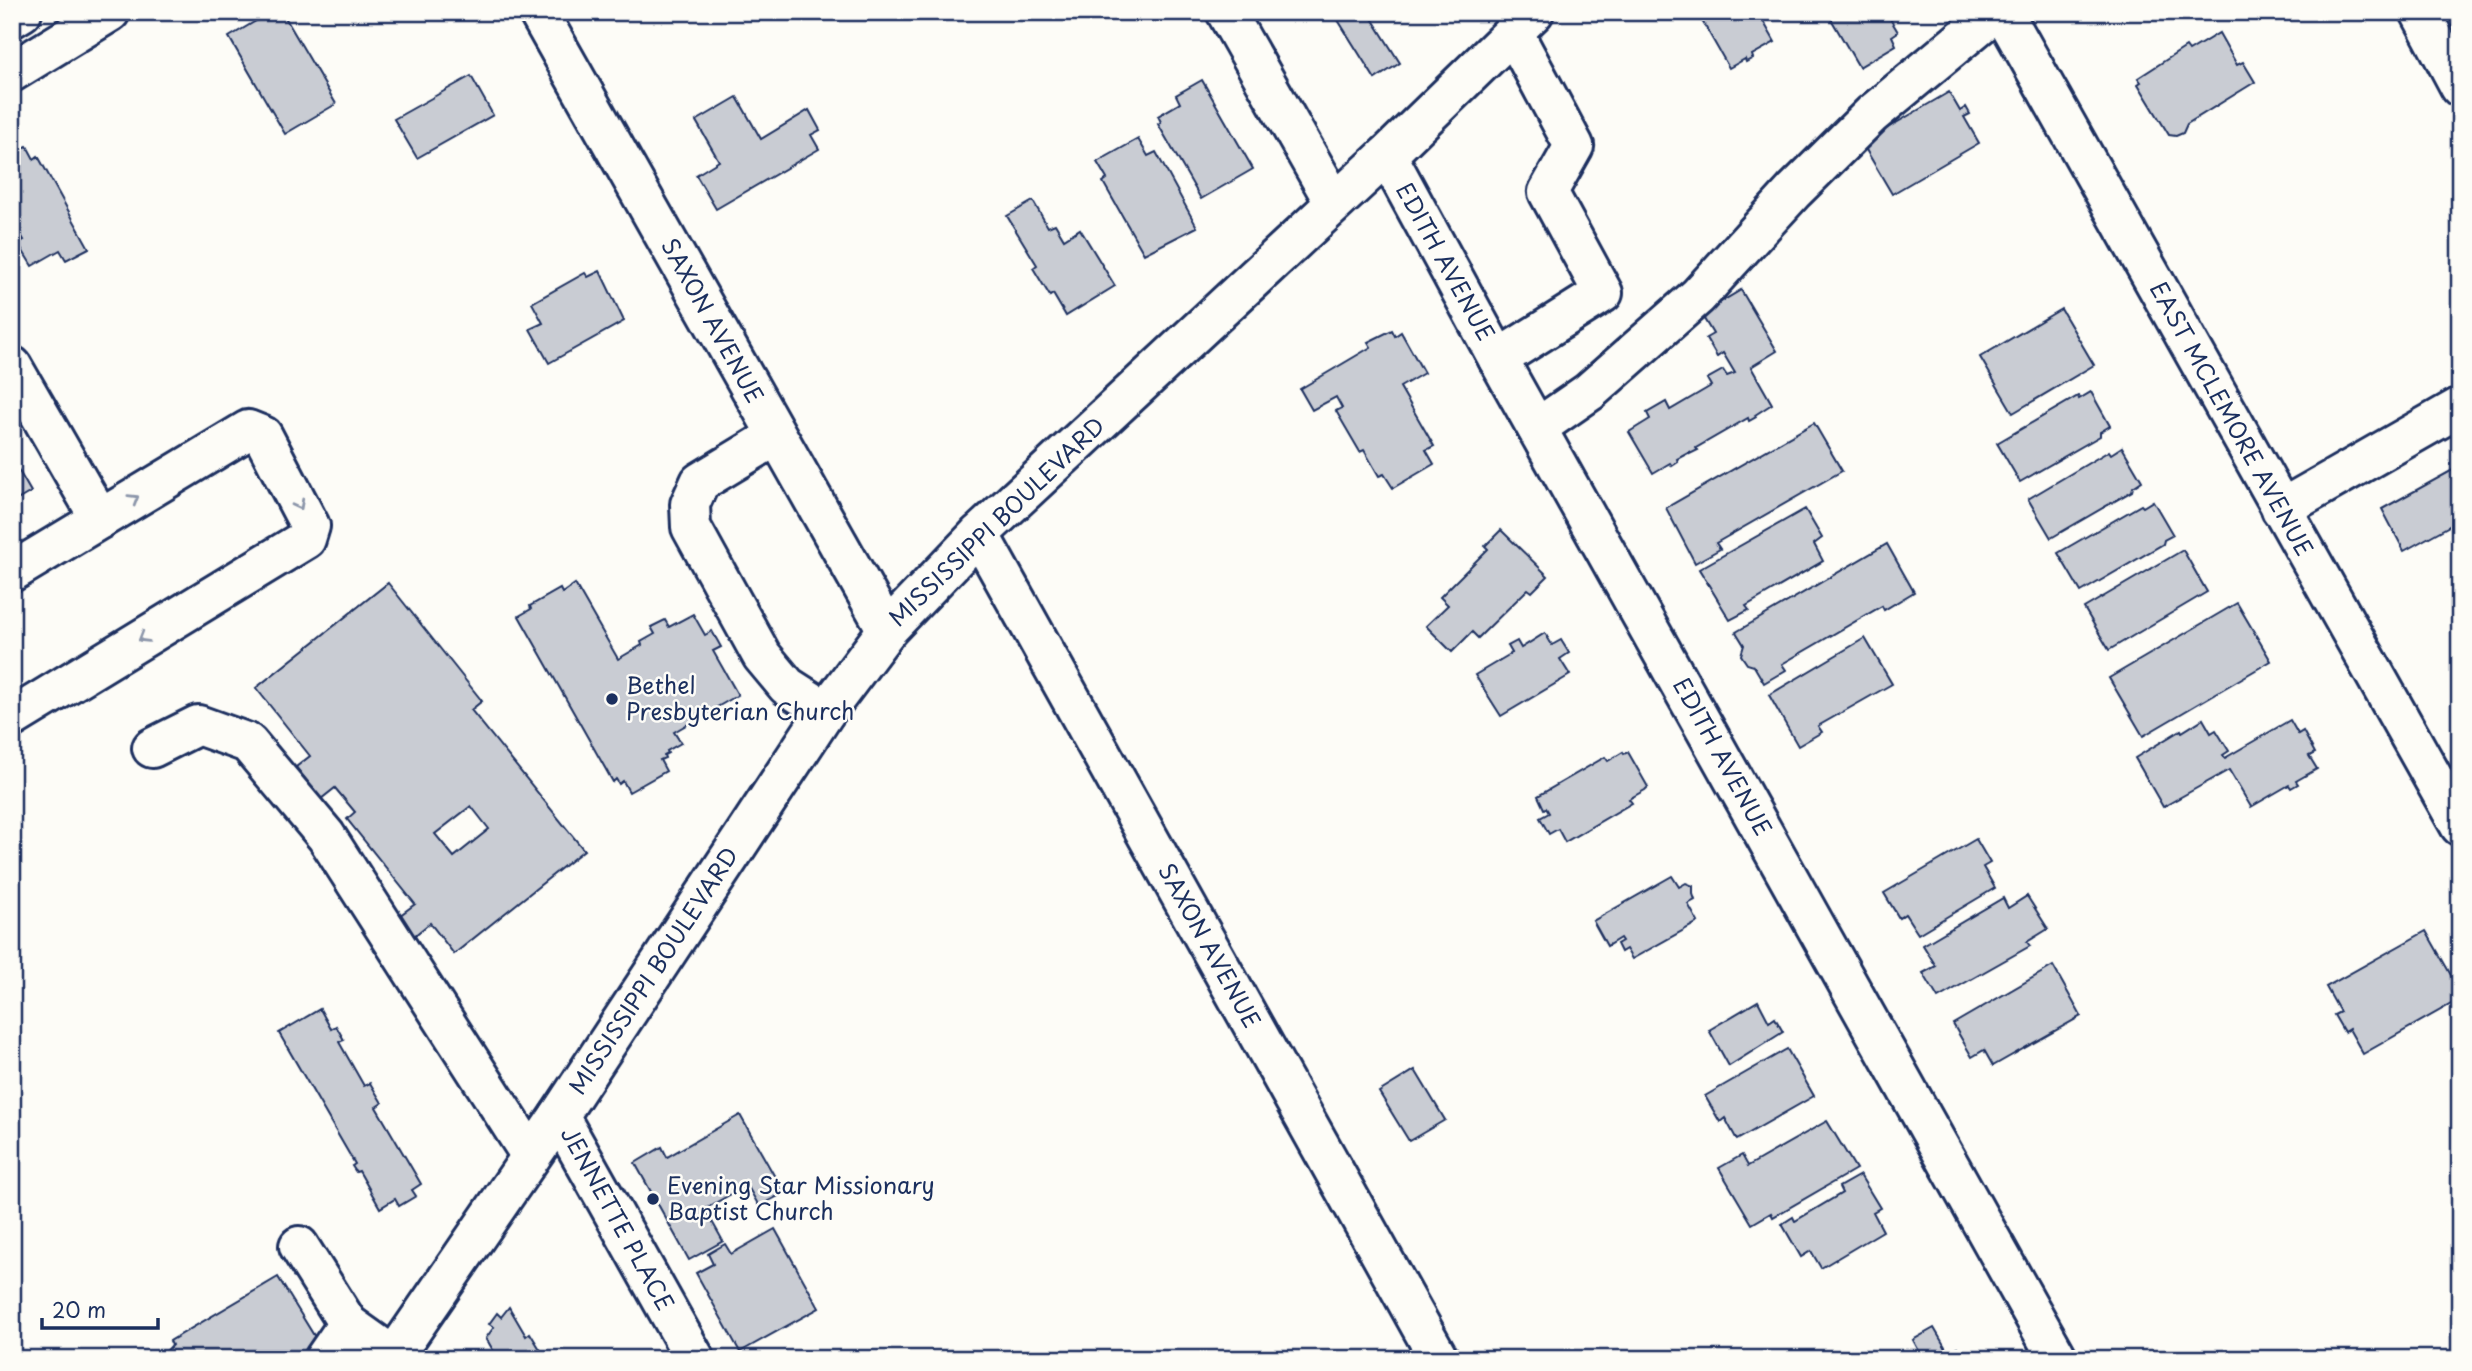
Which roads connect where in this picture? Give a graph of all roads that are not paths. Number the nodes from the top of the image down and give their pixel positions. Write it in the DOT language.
graph roads {
  1 [pos="22,12"];
  2 [pos="110,12"];
  3 [pos="538,12"];
  4 [pos="1226,12"];
  5 [pos="1995,12"];
  6 [pos="2003,12"];
  7 [pos="2420,12"];
  8 [pos="12,18"];
  9 [pos="1524,22"];
  10 [pos="12,72"];
  11 [pos="2460,87"];
  12 [pos="1387,155"];
  13 [pos="1334,202"];
  14 [pos="1498,359"];
  15 [pos="12,366"];
  16 [pos="2460,407"];
  17 [pos="1538,429"];
  18 [pos="776,436"];
  19 [pos="2281,509"];
  20 [pos="100,519"];
  21 [pos="979,534"];
  22 [pos="12,572"];
  23 [pos="887,630"];
  24 [pos="826,711"];
  25 [pos="12,718"];
  26 [pos="152,748"];
  27 [pos="2460,825"];
  28 [pos="559,1116"];
  29 [pos="531,1156"];
  30 [pos="299,1246"];
  31 [pos="348,1324"];
  32 [pos="393,1358"];
  33 [pos="324,1359"];
  34 [pos="695,1359"];
  35 [pos="1439,1359"];
  36 [pos="2057,1359"];
  1 -- 8 [label="street"];
  2 -- 10 [label="street"];
  3 -- 18 [label="street, SAXON AVENUE"];
  4 -- 13 [label="street"];
  5 -- 17 [label="street"];
  6 -- 19 [label="street, EAST MCLEMORE AVENUE"];
  7 -- 11 [label="street"];
  9 -- 12 [label="street, MISSISSIPPI BOULEVARD"];
  9 -- 14 [label="street"];
  12 -- 13 [label="street, MISSISSIPPI BOULEVARD"];
  12 -- 14 [label="street, EDITH AVENUE"];
  13 -- 21 [label="street, MISSISSIPPI BOULEVARD"];
  14 -- 17 [label="street, EDITH AVENUE"];
  15 -- 20 [label="street"];
  16 -- 19 [label="street"];
  17 -- 36 [label="street, EDITH AVENUE"];
  18 -- 23 [label="street, SAXON AVENUE"];
  18 -- 24 [label="street"];
  19 -- 27 [label="street, EAST MCLEMORE AVENUE"];
  20 -- 22 [label="street"];
  20 -- 25 [label="street, one-way"];
  21 -- 23 [label="street, MISSISSIPPI BOULEVARD"];
  21 -- 35 [label="street, SAXON AVENUE"];
  23 -- 24 [label="street, MISSISSIPPI BOULEVARD"];
  24 -- 28 [label="street, MISSISSIPPI BOULEVARD"];
  26 -- 29 [label="street"];
  28 -- 29 [label="street, MISSISSIPPI BOULEVARD"];
  28 -- 34 [label="street, JENNETTE PLACE"];
  29 -- 32 [label="street, MISSISSIPPI BOULEVARD"];
  30 -- 31 [label="street"];
  31 -- 32 [label="street"];
  31 -- 33 [label="street"];
}
